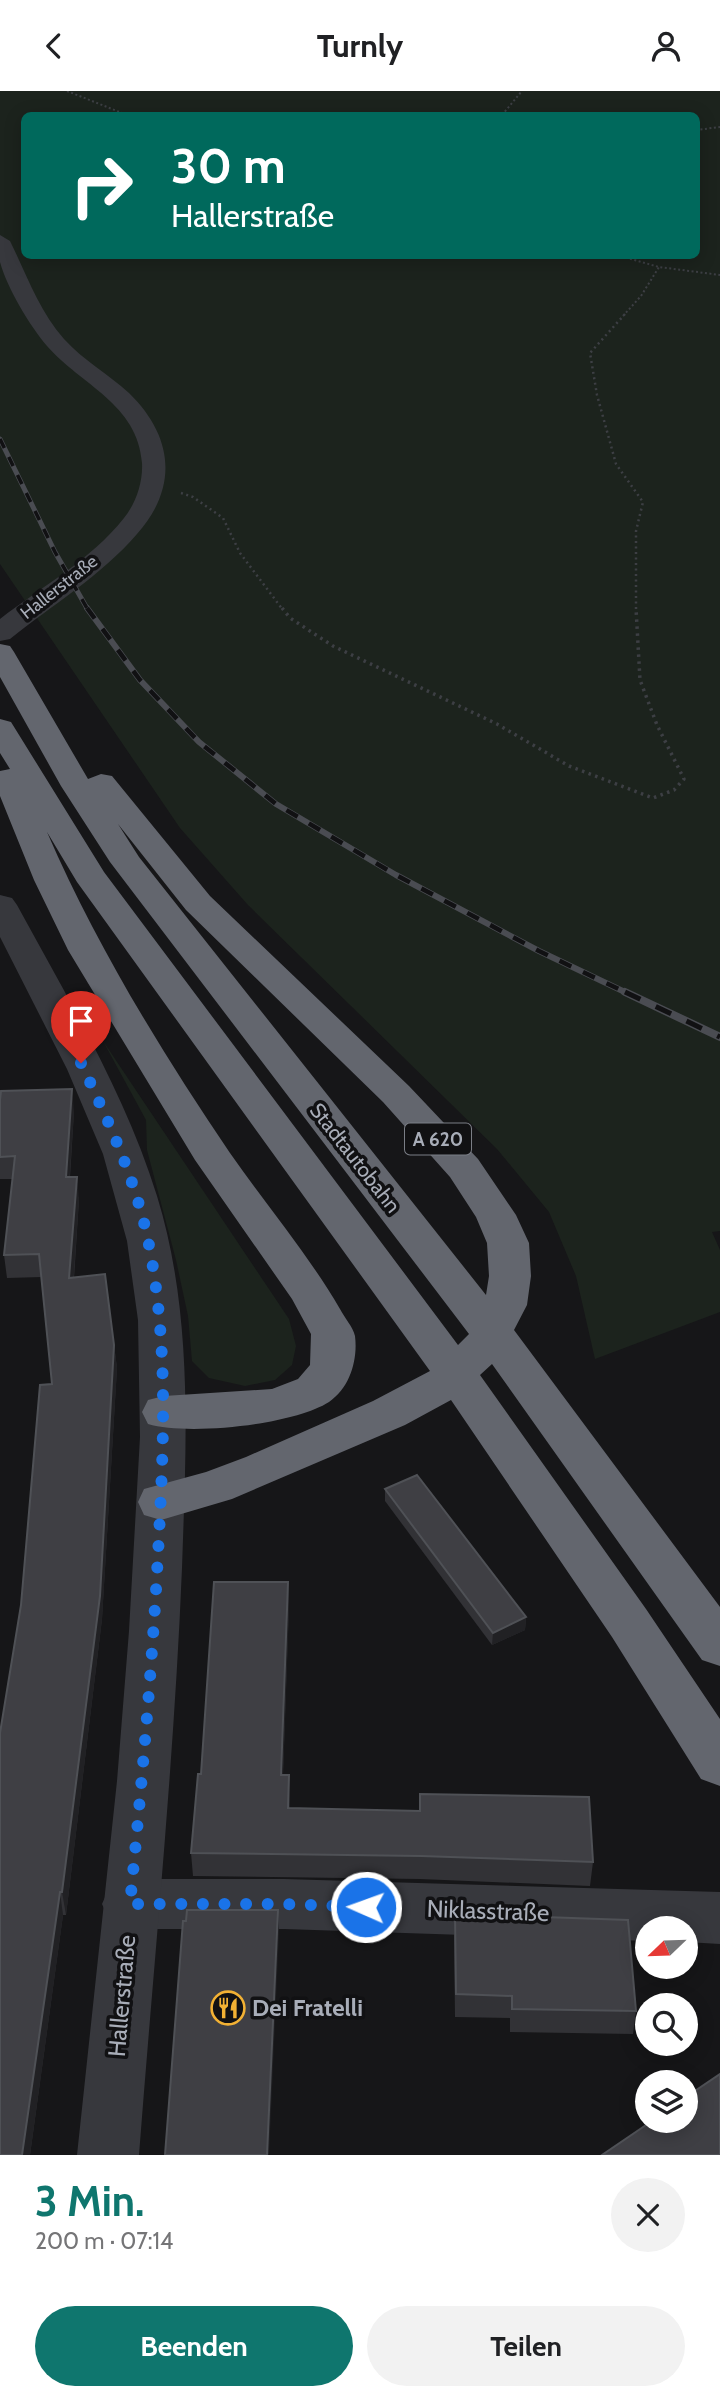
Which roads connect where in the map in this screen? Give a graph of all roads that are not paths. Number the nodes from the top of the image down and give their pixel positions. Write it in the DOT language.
graph roads {
  1 [pos="0,241"];
  2 [pos="1,648"];
  3 [pos="29,704"];
  4 [pos="0,729"];
  5 [pos="0,753"];
  6 [pos="0,905"];
  7 [pos="164,1412"];
  8 [pos="161,1502"];
  9 [pos="720,1646"];
  10 [pos="720,1763"];
  11 [pos="130,1904"];
  12 [pos="720,1918"];
  13 [pos="108,2155"];
  1 -- 2 [label="street, Hallerstraße"];
  2 -- 3 [label="highway, Stadtautobahn / A 620"];
  3 -- 8 [label="highway, A 620"];
  3 -- 9 [label="highway, Stadtautobahn / A 620"];
  4 -- 10 [label="highway"];
  5 -- 7 [label="highway"];
  6 -- 7 [label="street, Hallerstraße"];
  7 -- 8 [label="street, Hallerstraße"];
  8 -- 11 [label="street, Hallerstraße"];
  11 -- 12 [label="street, Niklasstraße"];
  11 -- 13 [label="street, Hallerstraße"];
}
